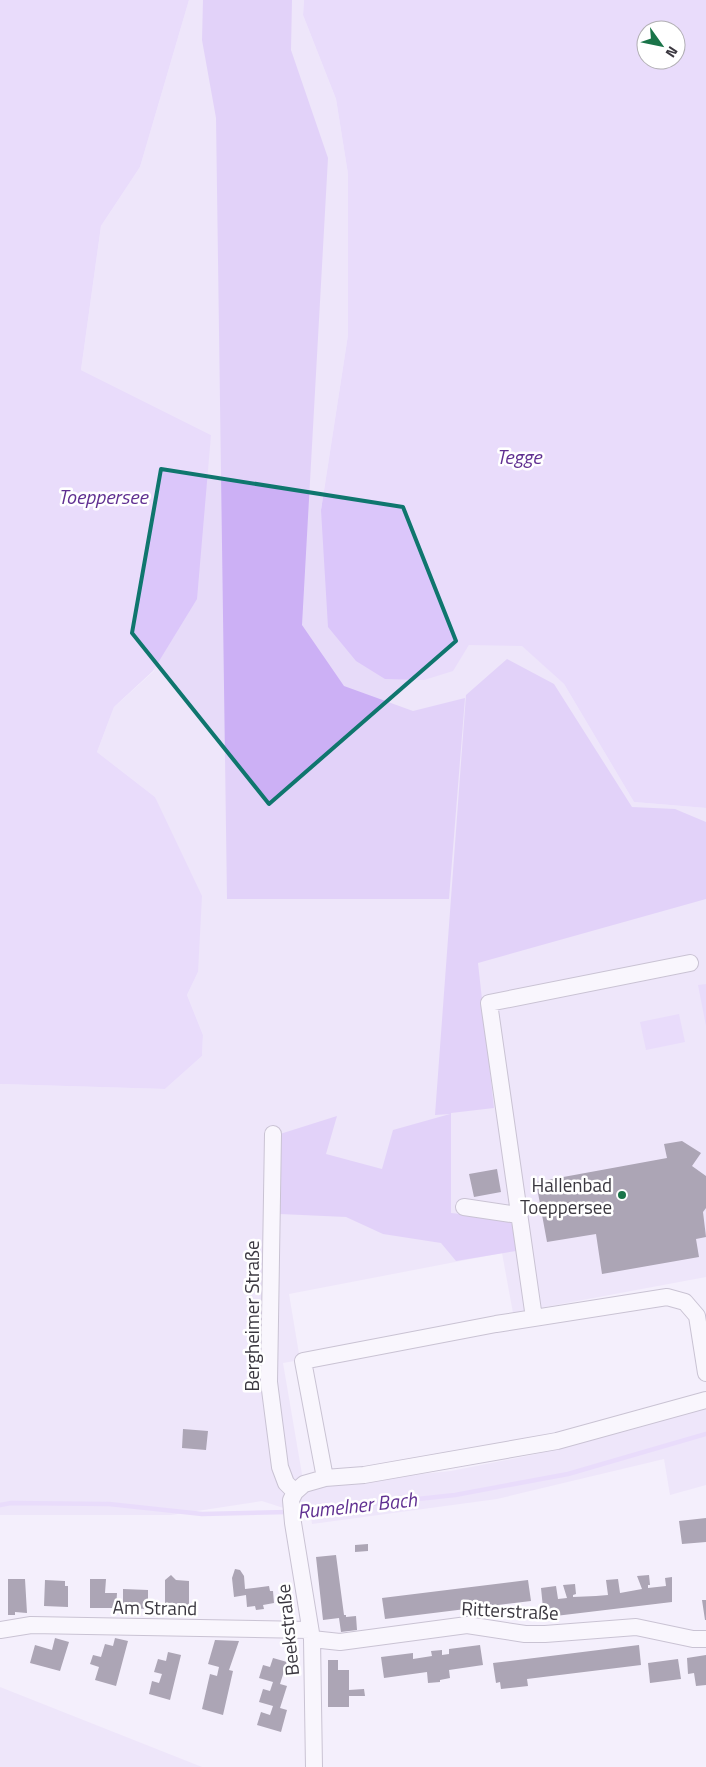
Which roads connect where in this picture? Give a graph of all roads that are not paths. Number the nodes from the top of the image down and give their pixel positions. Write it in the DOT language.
graph roads {
  1 [pos="690,963"];
  2 [pos="273,1134"];
  3 [pos="464,1207"];
  4 [pos="518,1215"];
  5 [pos="534,1318"];
  6 [pos="706,1374"];
  7 [pos="706,1400"];
  8 [pos="325,1478"];
  9 [pos="293,1496"];
  10 [pos="0,1630"];
  11 [pos="311,1634"];
  12 [pos="706,1639"];
  13 [pos="314,1767"];
  1 -- 4 [label="street"];
  2 -- 9 [label="street, Bergheimer Straße"];
  3 -- 4 [label="street"];
  4 -- 5 [label="street"];
  5 -- 6 [label="street"];
  5 -- 8 [label="street"];
  7 -- 8 [label="street"];
  8 -- 9 [label="street"];
  9 -- 11 [label="street, Beekstraße"];
  10 -- 11 [label="street, Am Strand"];
  11 -- 12 [label="street, Ritterstraße"];
  11 -- 13 [label="street, Beekstraße"];
}
